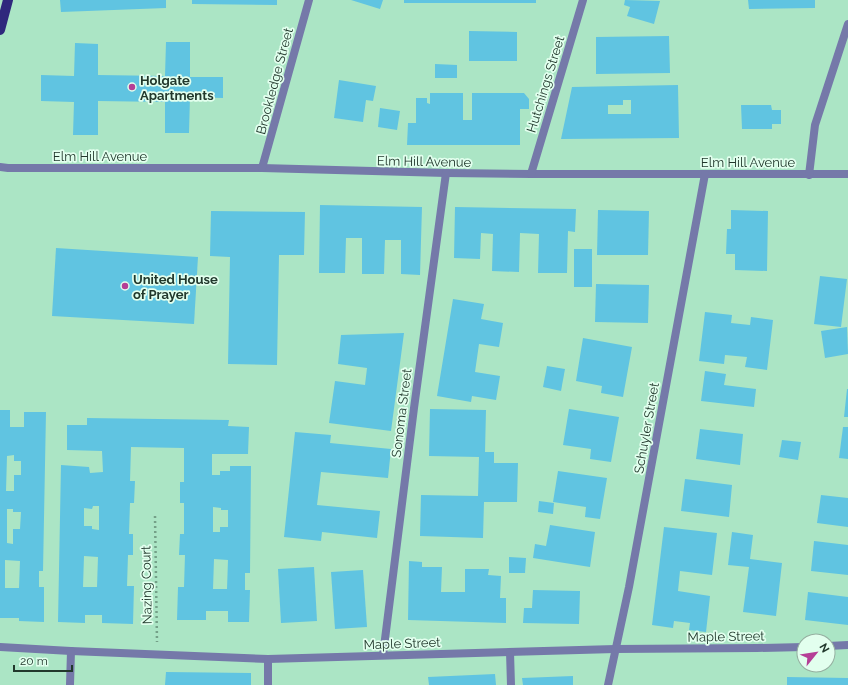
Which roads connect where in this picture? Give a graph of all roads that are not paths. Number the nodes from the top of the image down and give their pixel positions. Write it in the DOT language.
graph roads {
  1 [pos="8,0"];
  2 [pos="309,0"];
  3 [pos="583,0"];
  4 [pos="848,24"];
  5 [pos="0,30"];
  6 [pos="0,167"];
  7 [pos="262,168"];
  8 [pos="446,174"];
  9 [pos="531,174"];
  10 [pos="705,174"];
  11 [pos="848,174"];
  12 [pos="809,175"];
  13 [pos="848,645"];
  14 [pos="836,646"];
  15 [pos="0,647"];
  16 [pos="796,647"];
  17 [pos="615,649"];
  18 [pos="71,651"];
  19 [pos="510,652"];
  20 [pos="383,655"];
  21 [pos="268,659"];
  22 [pos="70,685"];
  23 [pos="268,685"];
  24 [pos="511,685"];
  25 [pos="608,685"];
  1 -- 5 [label="main road"];
  2 -- 7 [label="street, Brookledge Street"];
  3 -- 9 [label="street, Hutchings Street"];
  4 -- 12 [label="street"];
  6 -- 7 [label="street, Elm Hill Avenue"];
  7 -- 8 [label="street, Elm Hill Avenue"];
  8 -- 9 [label="street, Elm Hill Avenue"];
  8 -- 20 [label="street, Sonoma Street"];
  9 -- 10 [label="street, Elm Hill Avenue"];
  10 -- 12 [label="street, Elm Hill Avenue"];
  10 -- 17 [label="street, Schuyler Street"];
  11 -- 12 [label="street, Elm Hill Avenue"];
  13 -- 14 [label="street"];
  15 -- 18 [label="street, Maple Street"];
  16 -- 17 [label="street, Maple Street"];
  17 -- 19 [label="street, Maple Street"];
  17 -- 25 [label="street, Schuyler Street"];
  18 -- 21 [label="street, Maple Street"];
  18 -- 22 [label="street"];
  19 -- 20 [label="street, Maple Street"];
  19 -- 24 [label="street"];
  20 -- 21 [label="street, Maple Street"];
  21 -- 23 [label="street"];
}
